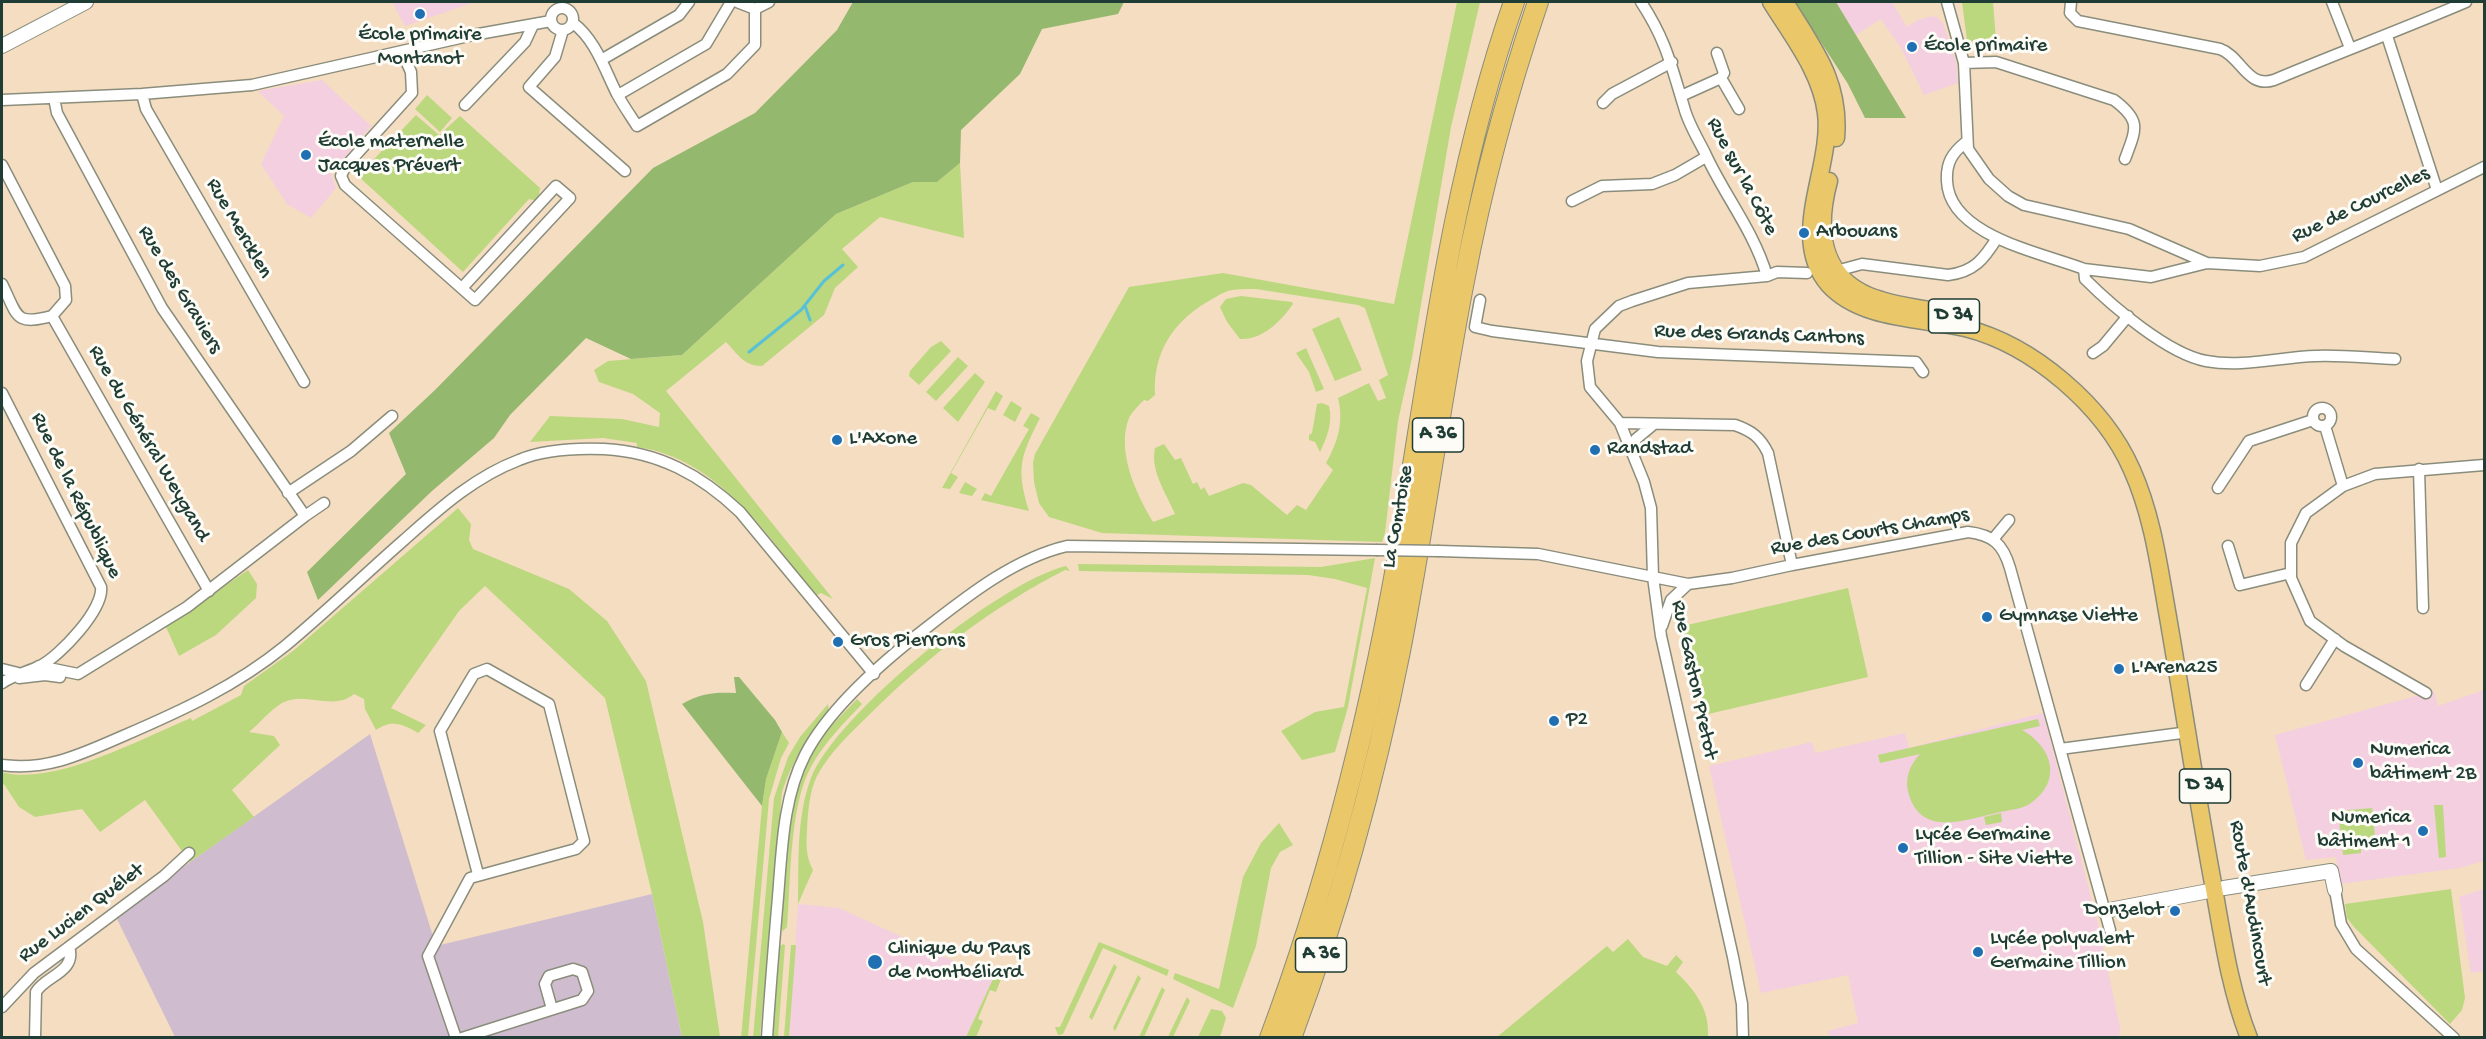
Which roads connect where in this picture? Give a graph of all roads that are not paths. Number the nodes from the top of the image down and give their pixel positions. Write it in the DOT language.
graph roads {
  1 [pos="82,2"];
  2 [pos="689,2"];
  3 [pos="731,2"];
  4 [pos="737,2"];
  5 [pos="768,2"];
  6 [pos="1514,2"];
  7 [pos="1538,2"];
  8 [pos="1641,2"];
  9 [pos="1771,2"];
  10 [pos="1785,2"];
  11 [pos="1947,2"];
  12 [pos="2071,2"];
  13 [pos="2332,2"];
  14 [pos="2466,2"];
  15 [pos="563,5"];
  16 [pos="755,9"];
  17 [pos="551,21"];
  18 [pos="573,23"];
  19 [pos="533,25"];
  20 [pos="563,30"];
  21 [pos="2387,36"];
  22 [pos="2,46"];
  23 [pos="2350,48"];
  24 [pos="402,52"];
  25 [pos="1717,53"];
  26 [pos="601,60"];
  27 [pos="1672,62"];
  28 [pos="1964,63"];
  29 [pos="1721,78"];
  30 [pos="142,94"];
  31 [pos="618,95"];
  32 [pos="1682,96"];
  33 [pos="54,98"];
  34 [pos="2,100"];
  35 [pos="1603,103"];
  36 [pos="465,105"];
  37 [pos="1738,109"];
  38 [pos="1966,142"];
  39 [pos="1706,157"];
  40 [pos="2126,159"];
  41 [pos="2,165"];
  42 [pos="2484,167"];
  43 [pos="625,171"];
  44 [pos="2437,190"];
  45 [pos="1572,201"];
  46 [pos="1997,238"];
  47 [pos="2207,263"];
  48 [pos="2084,269"];
  49 [pos="1836,271"];
  50 [pos="1807,273"];
  51 [pos="1767,276"];
  52 [pos="2,284"];
  53 [pos="462,288"];
  54 [pos="1480,300"];
  55 [pos="52,316"];
  56 [pos="2128,316"];
  57 [pos="1590,343"];
  58 [pos="2093,353"];
  59 [pos="2395,359"];
  60 [pos="1923,372"];
  61 [pos="304,382"];
  62 [pos="2,393"];
  63 [pos="392,416"];
  64 [pos="2313,420"];
  65 [pos="1620,423"];
  66 [pos="1654,424"];
  67 [pos="2325,426"];
  68 [pos="2111,428"];
  69 [pos="1632,448"];
  70 [pos="2484,465"];
  71 [pos="2419,469"];
  72 [pos="2343,486"];
  73 [pos="2218,488"];
  74 [pos="288,493"];
  75 [pos="324,503"];
  76 [pos="304,516"];
  77 [pos="2009,520"];
  78 [pos="1994,538"];
  79 [pos="2228,546"];
  80 [pos="1792,565"];
  81 [pos="2291,573"];
  82 [pos="1653,577"];
  83 [pos="1688,584"];
  84 [pos="209,591"];
  85 [pos="2423,608"];
  86 [pos="1661,636"];
  87 [pos="2335,639"];
  88 [pos="2,669"];
  89 [pos="46,670"];
  90 [pos="18,673"];
  91 [pos="874,674"];
  92 [pos="2,683"];
  93 [pos="2306,685"];
  94 [pos="2426,693"];
  95 [pos="2189,732"];
  96 [pos="2060,749"];
  97 [pos="2,765"];
  98 [pos="189,853"];
  99 [pos="478,874"];
  100 [pos="2219,889"];
  101 [pos="2335,890"];
  102 [pos="2104,911"];
  103 [pos="2110,930"];
  104 [pos="69,947"];
  105 [pos="2,1007"];
  106 [pos="552,1009"];
  107 [pos="35,1038"];
  108 [pos="456,1038"];
  109 [pos="462,1038"];
  110 [pos="766,1038"];
  111 [pos="1270,1038"];
  112 [pos="1291,1038"];
  113 [pos="1743,1038"];
  114 [pos="2249,1038"];
  115 [pos="2258,1038"];
  116 [pos="2454,1038"];
  1 -- 22 [label="street"];
  2 -- 26 [label="street"];
  3 -- 31 [label="street"];
  4 -- 16 [label="street"];
  5 -- 16 [label="street"];
  6 -- 111 [label="highway, La Comtoise / A 36"];
  7 -- 112 [label="highway, La Comtoise / A 36"];
  8 -- 27 [label="street, Rue sur la Côte"];
  9 -- 68 [label="main road, D 34"];
  10 -- 49 [label="main road, D 34"];
  11 -- 28 [label="street"];
  12 -- 23 [label="street"];
  13 -- 23 [label="street"];
  14 -- 21 [label="street"];
  15 -- 17 [label="street"];
  15 -- 18 [label="street"];
  16 -- 31 [label="street"];
  17 -- 19 [label="street"];
  17 -- 20 [label="street"];
  18 -- 20 [label="street"];
  18 -- 26 [label="street"];
  19 -- 24 [label="street"];
  19 -- 36 [label="street"];
  20 -- 43 [label="street"];
  21 -- 23 [label="street"];
  21 -- 44 [label="street"];
  24 -- 30 [label="street"];
  24 -- 53 [label="street"];
  25 -- 29 [label="street, Rue sur la Côte"];
  26 -- 31 [label="street"];
  27 -- 32 [label="street, Rue sur la Côte"];
  27 -- 35 [label="street"];
  28 -- 38 [label="street"];
  28 -- 40 [label="street"];
  29 -- 32 [label="street"];
  29 -- 37 [label="street, Rue sur la Côte"];
  30 -- 33 [label="street"];
  30 -- 61 [label="street, Rue Mercklen"];
  32 -- 39 [label="street, Rue sur la Côte"];
  33 -- 34 [label="street"];
  33 -- 74 [label="street, Rue des Graviers"];
  38 -- 46 [label="street"];
  38 -- 47 [label="street, Rue de Courcelles"];
  39 -- 45 [label="street"];
  39 -- 51 [label="street, Rue sur la Côte"];
  41 -- 55 [label="street"];
  42 -- 44 [label="street, Rue de Courcelles"];
  44 -- 47 [label="street, Rue de Courcelles"];
  46 -- 48 [label="street"];
  46 -- 49 [label="street"];
  47 -- 48 [label="street"];
  48 -- 56 [label="street"];
  49 -- 68 [label="main road, D 34"];
  50 -- 51 [label="street"];
  51 -- 57 [label="street"];
  52 -- 55 [label="street"];
  53 -- 53 [label="street"];
  54 -- 57 [label="street"];
  55 -- 84 [label="street, Rue du Général Weygand"];
  56 -- 58 [label="street"];
  56 -- 59 [label="street"];
  57 -- 60 [label="street, Rue des Grands Cantons"];
  57 -- 65 [label="street, Rue Gaston Pretot"];
  62 -- 89 [label="street, Rue de la République"];
  63 -- 74 [label="street"];
  64 -- 67 [label="street"];
  64 -- 67 [label="street"];
  64 -- 73 [label="street"];
  65 -- 66 [label="street"];
  65 -- 69 [label="street, Rue Gaston Pretot"];
  66 -- 69 [label="street"];
  66 -- 80 [label="street"];
  67 -- 72 [label="street"];
  68 -- 95 [label="main road, Route d'Audincourt / D 34"];
  68 -- 100 [label="main road, Route d'Audincourt / D 34"];
  69 -- 82 [label="street, Rue Gaston Pretot"];
  70 -- 71 [label="street"];
  71 -- 72 [label="street"];
  71 -- 85 [label="street"];
  72 -- 81 [label="street"];
  74 -- 76 [label="street, Rue des Graviers"];
  75 -- 76 [label="street"];
  76 -- 84 [label="street"];
  77 -- 78 [label="street"];
  78 -- 80 [label="street, Rue des Courts Champs"];
  78 -- 96 [label="street, Rue des Courts Champs"];
  79 -- 81 [label="street"];
  80 -- 83 [label="street, Rue des Courts Champs"];
  81 -- 87 [label="street"];
  82 -- 83 [label="street, Rue des Courts Champs"];
  82 -- 86 [label="street, Rue Gaston Pretot"];
  82 -- 91 [label="street, Rue des Courts Champs, bridge"];
  83 -- 86 [label="street"];
  84 -- 89 [label="street"];
  86 -- 113 [label="street, Rue Gaston Pretot"];
  87 -- 93 [label="street"];
  87 -- 94 [label="street"];
  88 -- 90 [label="street"];
  89 -- 90 [label="street"];
  89 -- 92 [label="street"];
  90 -- 92 [label="street"];
  91 -- 97 [label="street"];
  91 -- 110 [label="street, Rue des Courts Champs"];
  95 -- 96 [label="street"];
  95 -- 100 [label="main road, Route d'Audincourt / D 34"];
  96 -- 102 [label="street, Rue des Courts Champs"];
  98 -- 104 [label="street, Rue Lucien Quélet"];
  99 -- 99 [label="street"];
  99 -- 108 [label="street"];
  100 -- 101 [label="street"];
  100 -- 102 [label="street"];
  100 -- 114 [label="main road, Route d'Audincourt / D 34"];
  100 -- 115 [label="main road, Route d'Audincourt / D 34"];
  101 -- 116 [label="street"];
  102 -- 103 [label="street, Rue des Courts Champs"];
  104 -- 105 [label="street, Rue Lucien Quélet"];
  104 -- 107 [label="street"];
  106 -- 109 [label="street"];
}
